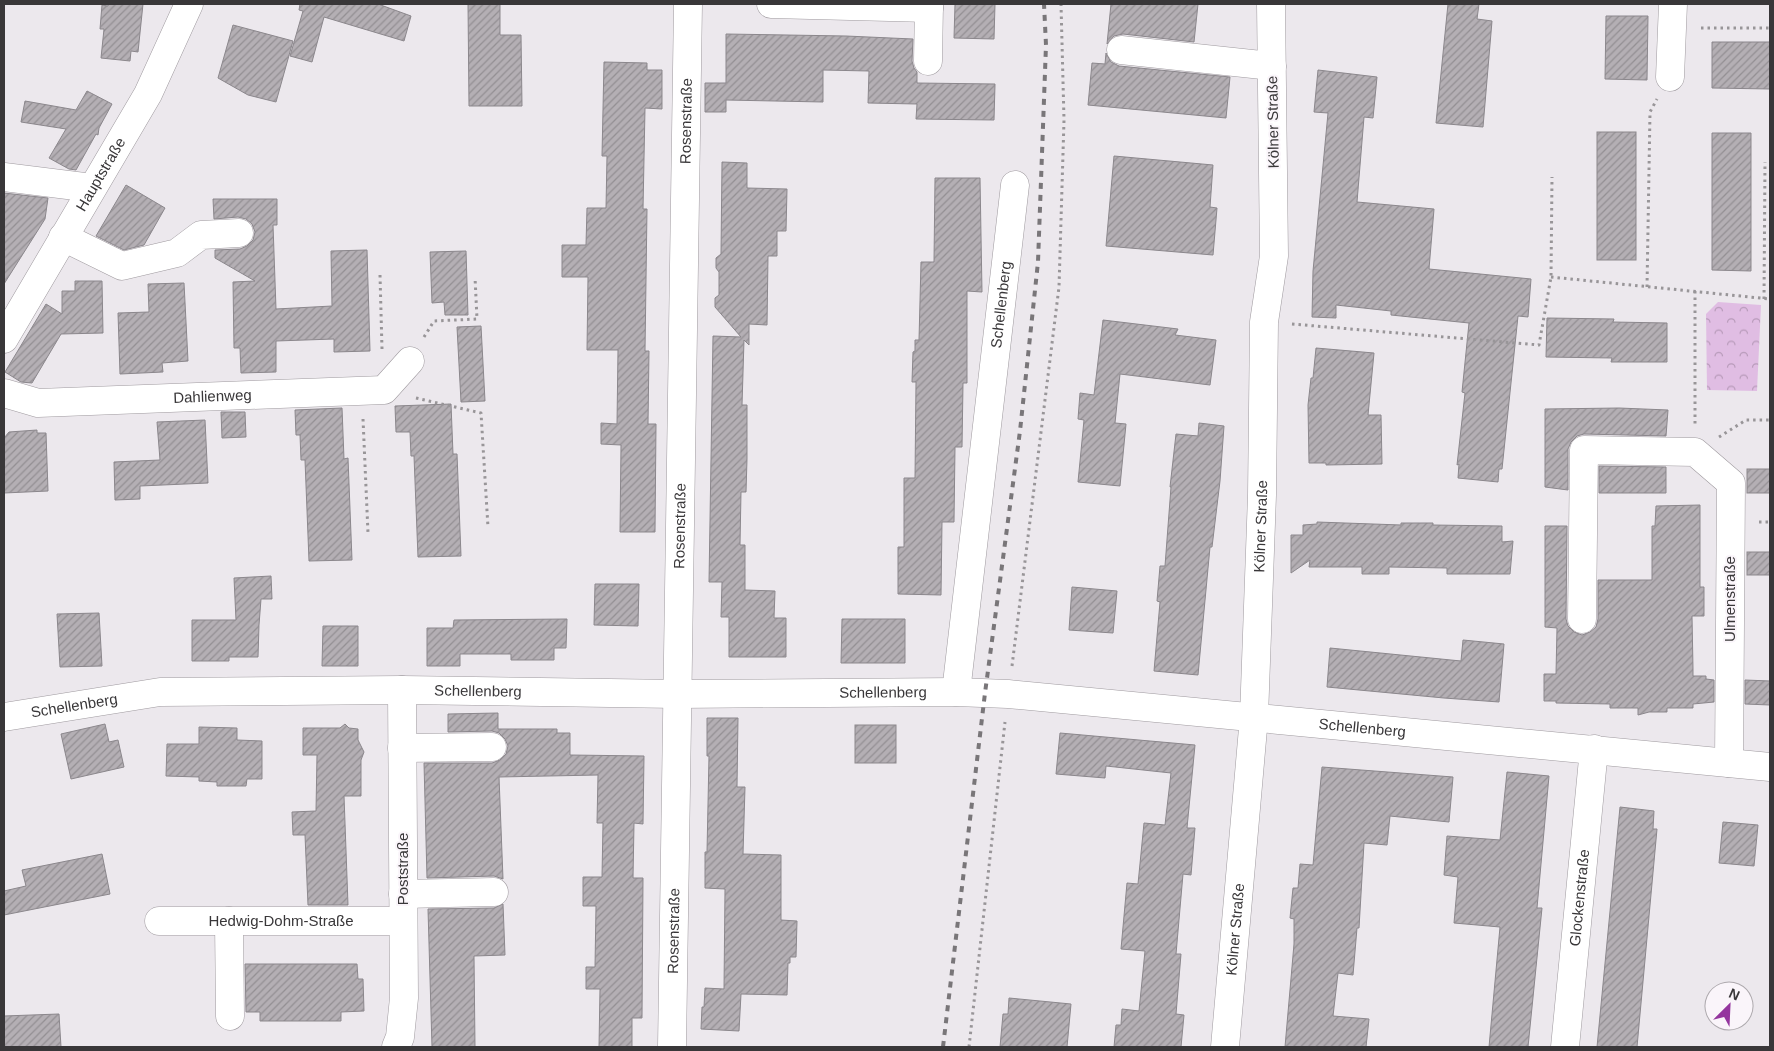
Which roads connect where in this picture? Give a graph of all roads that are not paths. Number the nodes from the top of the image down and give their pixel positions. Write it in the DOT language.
graph roads {
  1 [pos="189,4"];
  2 [pos="688,4"];
  3 [pos="771,4"];
  4 [pos="1271,4"];
  5 [pos="929,6"];
  6 [pos="1673,16"];
  7 [pos="1121,50"];
  8 [pos="928,61"];
  9 [pos="1272,66"];
  10 [pos="1670,76"];
  11 [pos="4,177"];
  12 [pos="1015,185"];
  13 [pos="92,188"];
  14 [pos="239,233"];
  15 [pos="63,237"];
  16 [pos="4,339"];
  17 [pos="410,361"];
  18 [pos="4,393"];
  19 [pos="1582,620"];
  20 [pos="402,690"];
  21 [pos="956,692"];
  22 [pos="677,694"];
  23 [pos="4,717"];
  24 [pos="1254,717"];
  25 [pos="492,747"];
  26 [pos="402,748"];
  27 [pos="1594,749"];
  28 [pos="1729,763"];
  29 [pos="1770,767"];
  30 [pos="494,892"];
  31 [pos="403,908"];
  32 [pos="159,921"];
  33 [pos="229,921"];
  34 [pos="230,1016"];
  35 [pos="396,1047"];
  36 [pos="672,1047"];
  37 [pos="1225,1047"];
  38 [pos="1565,1047"];
  1 -- 13 [label="street, Hauptstraße"];
  2 -- 22 [label="street, Rosenstraße"];
  3 -- 5 [label="street"];
  4 -- 9 [label="street, Kölner Straße"];
  5 -- 8 [label="street"];
  6 -- 10 [label="street"];
  7 -- 9 [label="street"];
  9 -- 24 [label="street, Kölner Straße"];
  11 -- 13 [label="street"];
  12 -- 21 [label="street, Schellenberg"];
  13 -- 15 [label="street, Hauptstraße"];
  14 -- 15 [label="street"];
  15 -- 16 [label="street, Hauptstraße"];
  17 -- 18 [label="street, Dahlienweg"];
  19 -- 28 [label="street, Ulmenstraße"];
  20 -- 22 [label="street, Schellenberg"];
  20 -- 23 [label="street, Schellenberg"];
  20 -- 26 [label="street, Poststraße"];
  21 -- 22 [label="street, Schellenberg"];
  21 -- 24 [label="street, Schellenberg"];
  22 -- 36 [label="street, Rosenstraße"];
  24 -- 27 [label="street, Schellenberg"];
  24 -- 37 [label="street, Kölner Straße"];
  25 -- 26 [label="street"];
  26 -- 31 [label="street, Poststraße"];
  27 -- 28 [label="street, Schellenberg"];
  27 -- 38 [label="street, Glockenstraße"];
  28 -- 29 [label="street, Schellenberg"];
  30 -- 31 [label="street, Hedwig-Dohm-Straße"];
  31 -- 33 [label="street, Hedwig-Dohm-Straße"];
  31 -- 35 [label="street, Poststraße"];
  32 -- 33 [label="street, Hedwig-Dohm-Straße"];
  33 -- 34 [label="street"];
}
